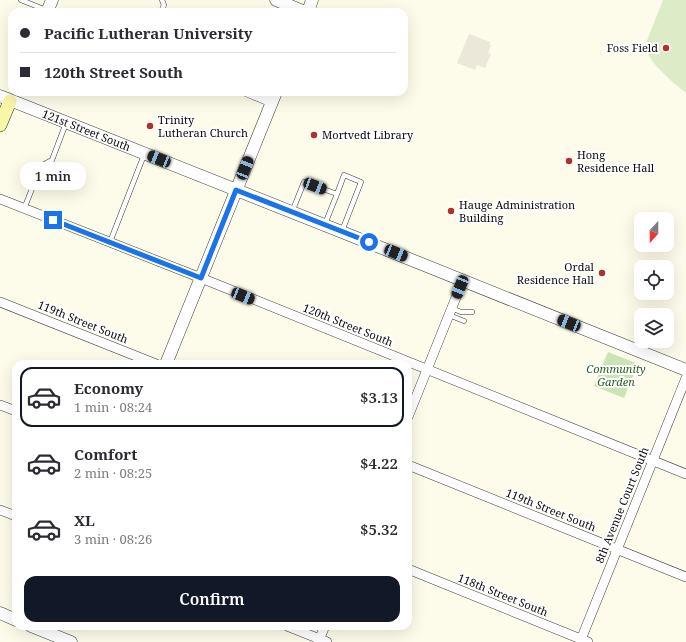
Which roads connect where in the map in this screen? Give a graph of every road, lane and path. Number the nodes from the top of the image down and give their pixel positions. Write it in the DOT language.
graph roads {
  1 [pos="21,0"];
  2 [pos="276,0"];
  3 [pos="46,8"];
  4 [pos="296,8"];
  5 [pos="8,96"];
  6 [pos="274,97"];
  7 [pos="66,123"];
  8 [pos="0,125"];
  9 [pos="145,154"];
  10 [pos="236,190"];
  11 [pos="337,194"];
  12 [pos="0,199"];
  13 [pos="24,209"];
  14 [pos="297,216"];
  15 [pos="322,223"];
  16 [pos="344,228"];
  17 [pos="110,242"];
  18 [pos="201,278"];
  19 [pos="465,279"];
  20 [pos="0,302"];
  21 [pos="450,312"];
  22 [pos="472,312"];
  23 [pos="464,321"];
  24 [pos="146,360"];
  25 [pos="168,360"];
  26 [pos="402,360"];
  27 [pos="412,364"];
  28 [pos="427,370"];
  29 [pos="686,370"];
  30 [pos="686,378"];
  31 [pos="0,405"];
  32 [pos="412,407"];
  33 [pos="12,410"];
  34 [pos="653,461"];
  35 [pos="412,467"];
  36 [pos="686,474"];
  37 [pos="0,510"];
  38 [pos="12,514"];
  39 [pos="617,549"];
  40 [pos="412,571"];
  41 [pos="686,577"];
  42 [pos="0,614"];
  43 [pos="12,618"];
  44 [pos="43,630"];
  45 [pos="296,630"];
  46 [pos="324,630"];
  47 [pos="58,635"];
  48 [pos="322,641"];
  49 [pos="583,641"];
  50 [pos="71,642"];
  1 -- 3 [label="lane"];
  2 -- 4 [label="street"];
  5 -- 7 [label="street, 121st Street South"];
  5 -- 8 [label="main road"];
  6 -- 10 [label="street"];
  7 -- 9 [label="street, 121st Street South"];
  7 -- 13 [label="lane"];
  9 -- 10 [label="street, 121st Street South"];
  9 -- 17 [label="lane"];
  10 -- 14 [label="street, 121st Street South"];
  10 -- 18 [label="street"];
  11 -- 14 [label="lane"];
  11 -- 15 [label="lane"];
  11 -- 16 [label="lane"];
  12 -- 13 [label="street, 120th Street South"];
  13 -- 17 [label="street, 120th Street South"];
  14 -- 15 [label="street, 121st Street South"];
  15 -- 16 [label="street, 121st Street South"];
  16 -- 19 [label="street, 121st Street South"];
  17 -- 18 [label="street, 120th Street South"];
  18 -- 25 [label="street"];
  18 -- 26 [label="street, 120th Street South"];
  19 -- 21 [label="street"];
  19 -- 29 [label="street, 121st Street South"];
  20 -- 24 [label="street, 119th Street South"];
  21 -- 22 [label="lane"];
  21 -- 23 [label="lane"];
  21 -- 28 [label="street"];
  27 -- 28 [label="street, 120th Street South"];
  28 -- 32 [label="street"];
  28 -- 34 [label="street, 120th Street South"];
  30 -- 34 [label="street, 8th Avenue Court South"];
  31 -- 33 [label="street"];
  34 -- 36 [label="street, 120th Street South"];
  34 -- 39 [label="street, 8th Avenue Court South"];
  35 -- 39 [label="street, 119th Street South"];
  37 -- 38 [label="street"];
  39 -- 41 [label="street, 119th Street South"];
  39 -- 49 [label="street, 8th Avenue Court South"];
  40 -- 49 [label="street, 118th Street South"];
  42 -- 43 [label="street"];
  44 -- 47 [label="street"];
  45 -- 48 [label="street"];
  46 -- 48 [label="street"];
  47 -- 50 [label="street"];
}
